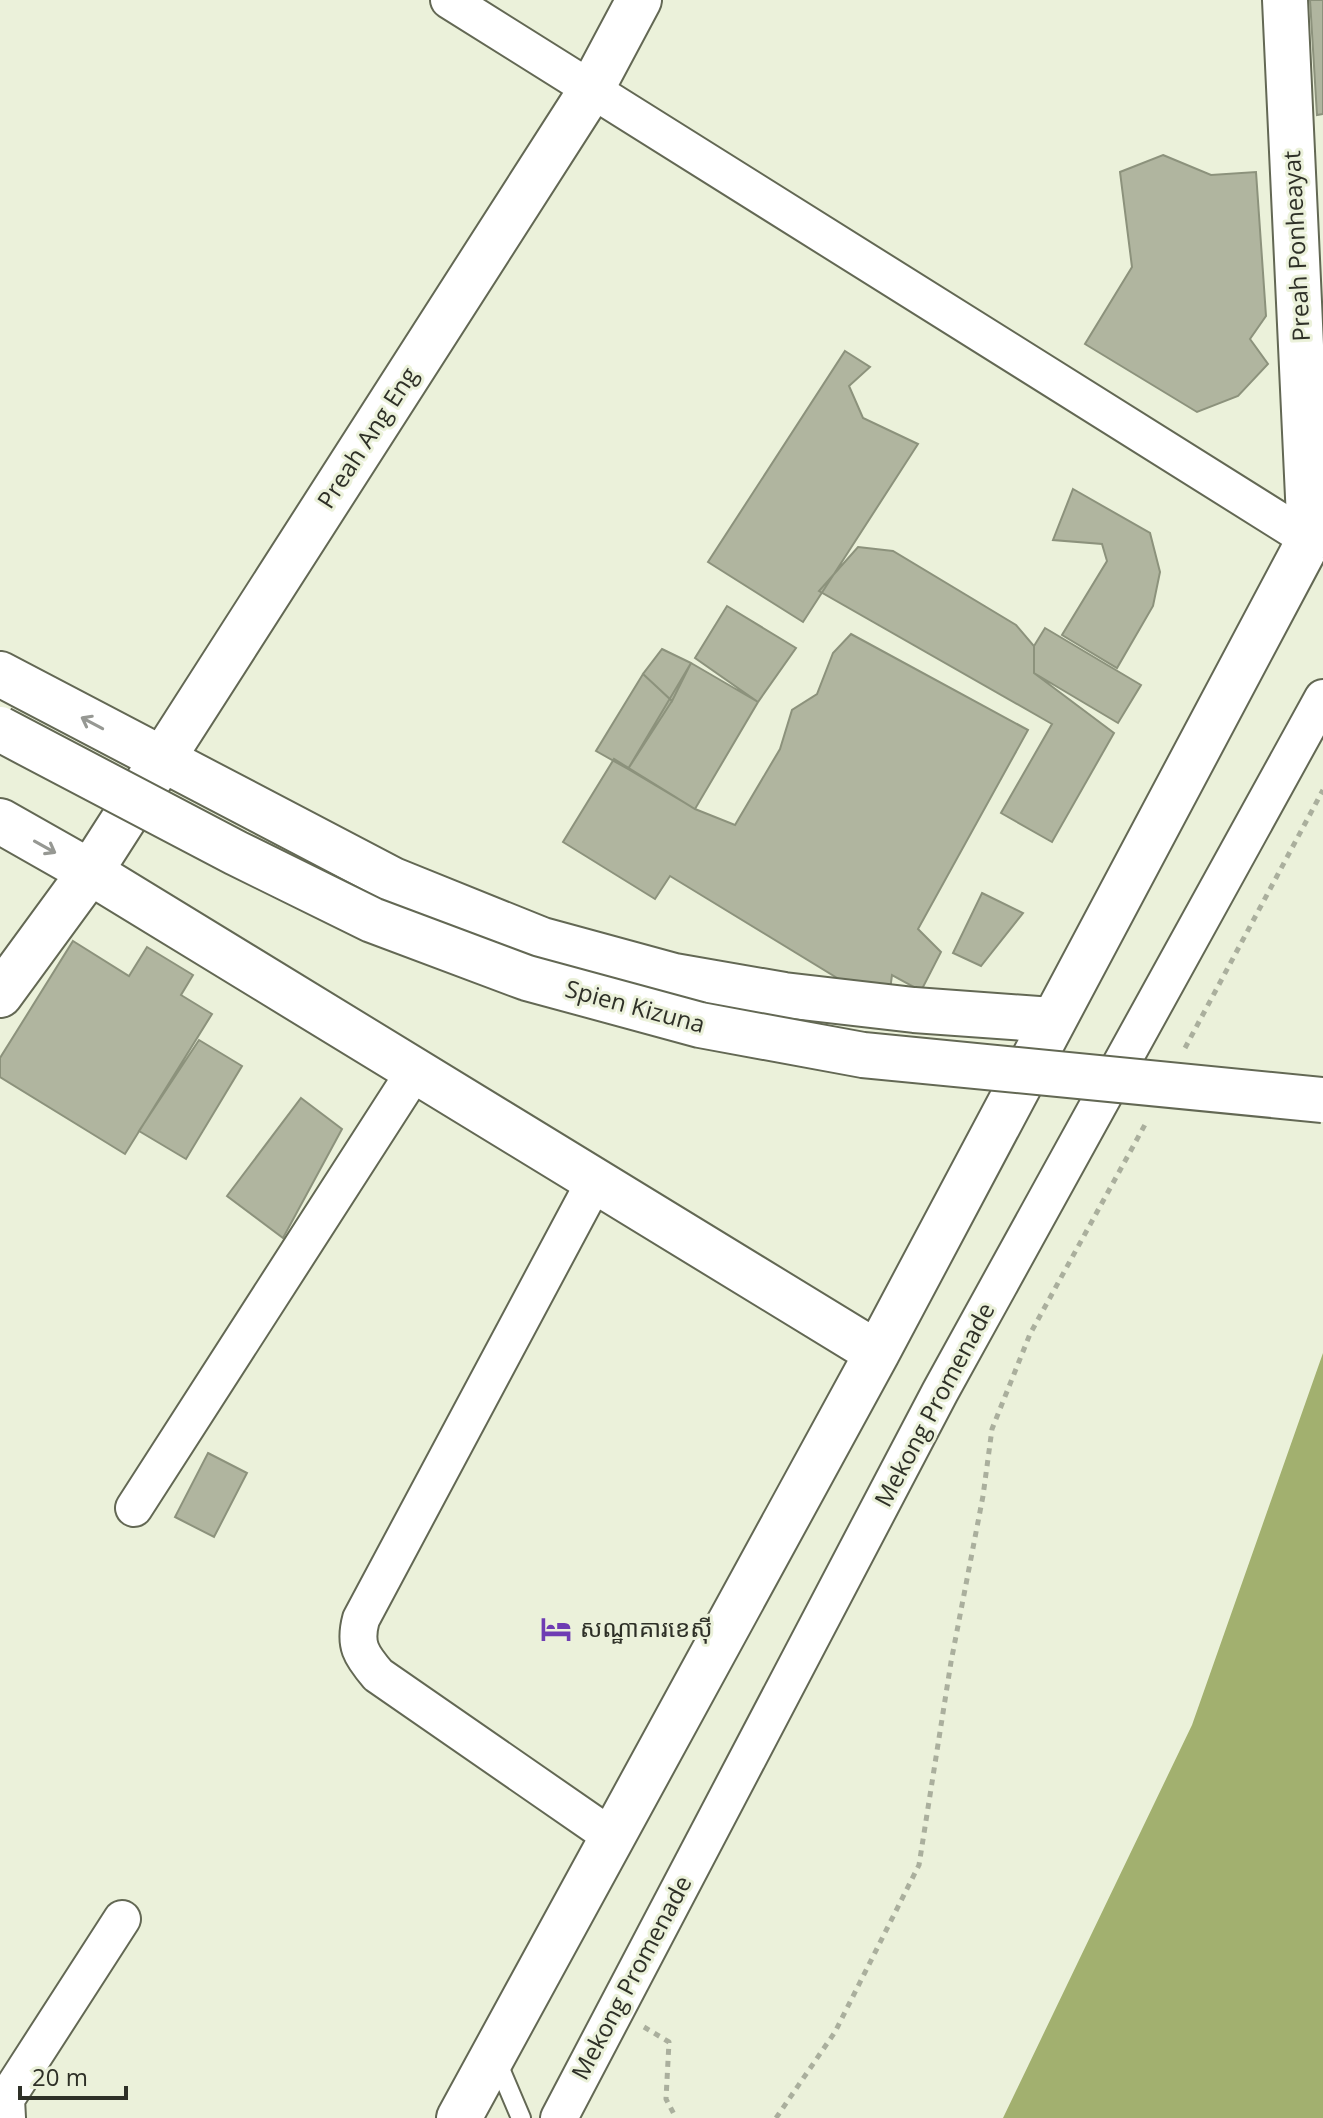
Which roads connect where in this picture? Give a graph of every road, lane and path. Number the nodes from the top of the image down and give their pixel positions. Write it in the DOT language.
graph roads {
  1 [pos="449,0"];
  2 [pos="639,0"];
  3 [pos="1285,0"];
  4 [pos="591,90"];
  5 [pos="1317,527"];
  6 [pos="0,674"];
  7 [pos="1323,698"];
  8 [pos="0,729"];
  9 [pos="161,759"];
  10 [pos="1323,790"];
  11 [pos="0,821"];
  12 [pos="90,872"];
  13 [pos="0,995"];
  14 [pos="1052,1020"];
  15 [pos="1183,1050"];
  16 [pos="415,1071"];
  17 [pos="1323,1100"];
  18 [pos="1154,1107"];
  19 [pos="595,1181"];
  20 [pos="877,1353"];
  21 [pos="134,1508"];
  22 [pos="612,1837"];
  23 [pos="122,1919"];
  24 [pos="616,2010"];
  25 [pos="494,2055"];
  26 [pos="7,2118"];
  27 [pos="459,2118"];
  28 [pos="521,2118"];
  29 [pos="559,2118"];
  30 [pos="676,2118"];
  31 [pos="776,2118"];
  1 -- 4 [label="street"];
  2 -- 4 [label="main road, Preah Ang Eng"];
  3 -- 5 [label="main road, Preah Ponheayat"];
  4 -- 5 [label="street"];
  4 -- 9 [label="main road, Preah Ang Eng"];
  5 -- 14 [label="main road"];
  9 -- 6 [label="main road, one-way"];
  7 -- 24 [label="street, Mekong Promenade"];
  8 -- 17 [label="main road, Spien Kizuna, bridge"];
  9 -- 12 [label="main road, Preah Ang Eng"];
  9 -- 14 [label="main road"];
  10 -- 15 [label="path"];
  11 -- 12 [label="main road, one-way"];
  12 -- 13 [label="main road, Preah Ang Eng"];
  12 -- 16 [label="main road"];
  14 -- 20 [label="main road"];
  16 -- 19 [label="main road"];
  16 -- 21 [label="street"];
  18 -- 31 [label="path"];
  19 -- 20 [label="main road"];
  19 -- 22 [label="street"];
  20 -- 22 [label="main road"];
  22 -- 25 [label="main road"];
  23 -- 26 [label="street"];
  24 -- 29 [label="street, Mekong Promenade"];
  24 -- 30 [label="path"];
  25 -- 27 [label="main road"];
  25 -- 28 [label="lane"];
}
